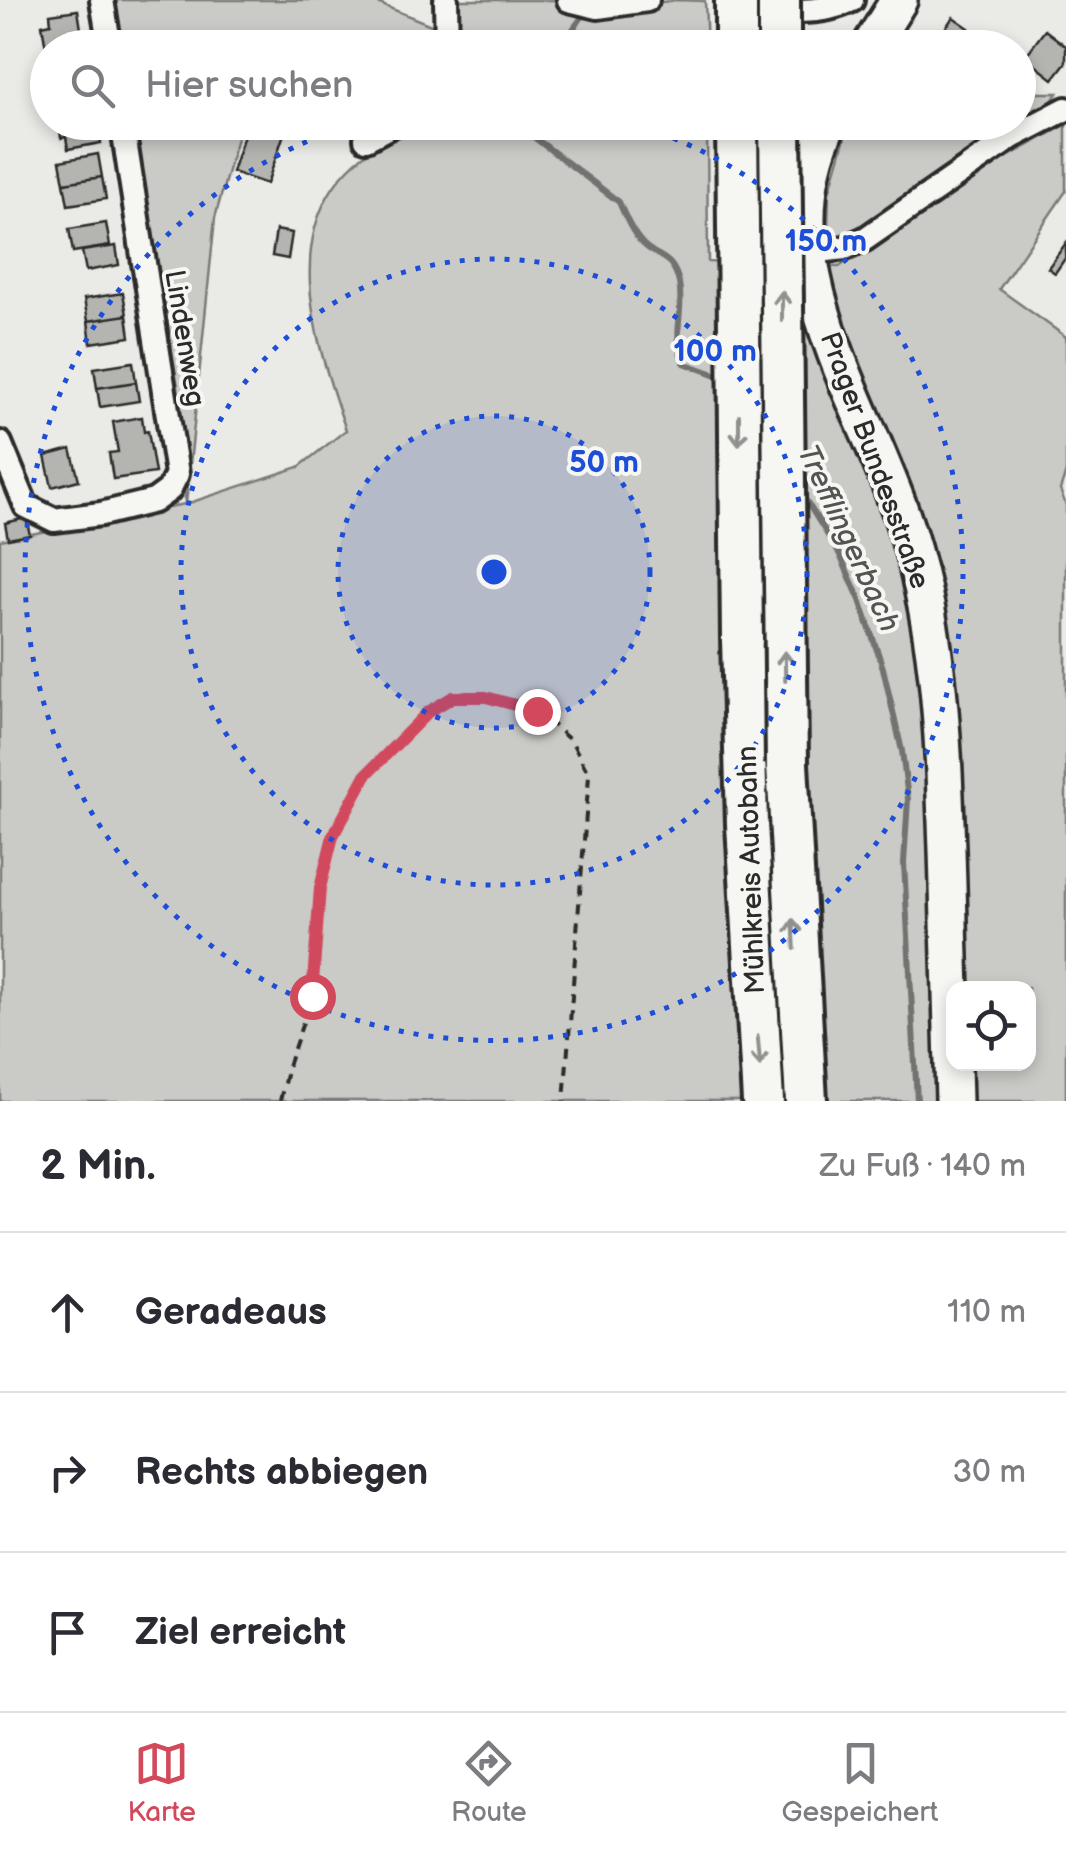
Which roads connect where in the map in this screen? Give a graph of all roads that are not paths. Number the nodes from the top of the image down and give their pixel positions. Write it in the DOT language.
graph roads {
  1 [pos="102,0"];
  2 [pos="446,0"];
  3 [pos="569,0"];
  4 [pos="648,0"];
  5 [pos="735,0"];
  6 [pos="779,0"];
  7 [pos="852,0"];
  8 [pos="900,0"];
  9 [pos="107,30"];
  10 [pos="446,30"];
  11 [pos="736,30"];
  12 [pos="780,30"];
  13 [pos="881,30"];
  14 [pos="1064,106"];
  15 [pos="1036,123"];
  16 [pos="125,140"];
  17 [pos="737,140"];
  18 [pos="780,140"];
  19 [pos="822,140"];
  20 [pos="1009,140"];
  21 [pos="809,252"];
  22 [pos="0,443"];
  23 [pos="764,1101"];
  24 [pos="806,1101"];
  25 [pos="954,1101"];
  1 -- 9 [label="street"];
  2 -- 10 [label="street"];
  3 -- 4 [label="street"];
  5 -- 7 [label="street"];
  5 -- 11 [label="highway, bridge"];
  6 -- 12 [label="highway, bridge"];
  8 -- 13 [label="main road"];
  14 -- 15 [label="street"];
  16 -- 22 [label="street, Lindenweg"];
  17 -- 23 [label="highway, Mühlkreis Autobahn, one-way, bridge"];
  24 -- 18 [label="highway, Mühlkreis Autobahn, one-way, bridge"];
  19 -- 21 [label="main road, Prager Bundesstraße"];
  20 -- 21 [label="street"];
  21 -- 25 [label="main road, Prager Bundesstraße"];
}
